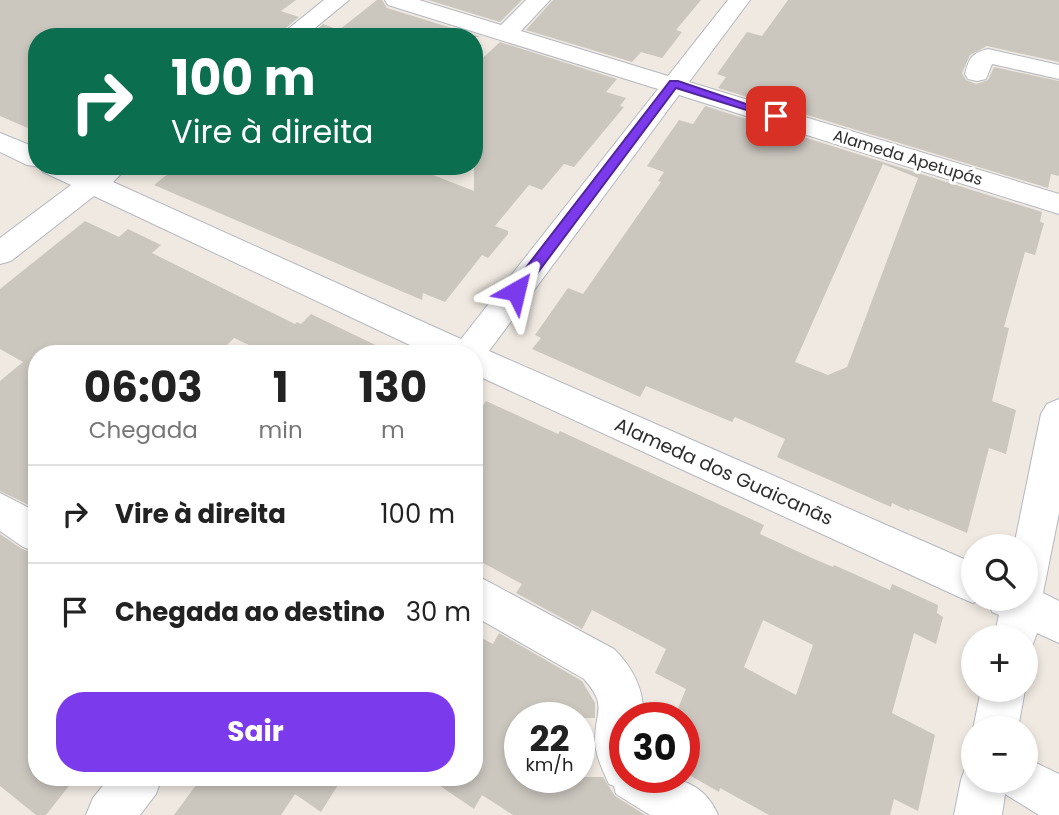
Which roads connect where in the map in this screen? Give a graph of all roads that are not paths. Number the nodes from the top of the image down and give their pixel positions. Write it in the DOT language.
graph roads {
  1 [pos="338,0"];
  2 [pos="396,0"];
  3 [pos="539,0"];
  4 [pos="739,0"];
  5 [pos="301,28"];
  6 [pos="506,33"];
  7 [pos="1059,72"];
  8 [pos="977,74"];
  9 [pos="674,83"];
  10 [pos="0,141"];
  11 [pos="28,155"];
  12 [pos="71,175"];
  13 [pos="104,175"];
  14 [pos="91,185"];
  15 [pos="1059,204"];
  16 [pos="0,253"];
  17 [pos="442,345"];
  18 [pos="475,345"];
  19 [pos="483,363"];
  20 [pos="1059,414"];
  21 [pos="0,510"];
  22 [pos="28,528"];
  23 [pos="1033,534"];
  24 [pos="961,578"];
  25 [pos="483,599"];
  26 [pos="1032,611"];
  27 [pos="1059,622"];
  28 [pos="622,702"];
  29 [pos="132,786"];
  30 [pos="1038,788"];
  31 [pos="658,793"];
  32 [pos="982,793"];
  33 [pos="1059,800"];
  34 [pos="110,815"];
  35 [pos="694,815"];
  36 [pos="978,815"];
  1 -- 5 [label="street"];
  2 -- 6 [label="street, Alameda Apetupás"];
  3 -- 6 [label="street"];
  4 -- 9 [label="street"];
  6 -- 9 [label="street, Alameda Apetupás"];
  7 -- 8 [label="street"];
  9 -- 15 [label="street, Alameda Apetupás"];
  9 -- 18 [label="street"];
  10 -- 11 [label="street"];
  12 -- 14 [label="street"];
  13 -- 14 [label="street"];
  14 -- 16 [label="street"];
  14 -- 17 [label="street"];
  19 -- 24 [label="street, Alameda dos Guaicanãs"];
  20 -- 23 [label="street"];
  21 -- 22 [label="street"];
  25 -- 28 [label="street"];
  26 -- 27 [label="street"];
  29 -- 34 [label="street"];
  30 -- 33 [label="street"];
  31 -- 35 [label="street"];
  32 -- 36 [label="street"];
}
